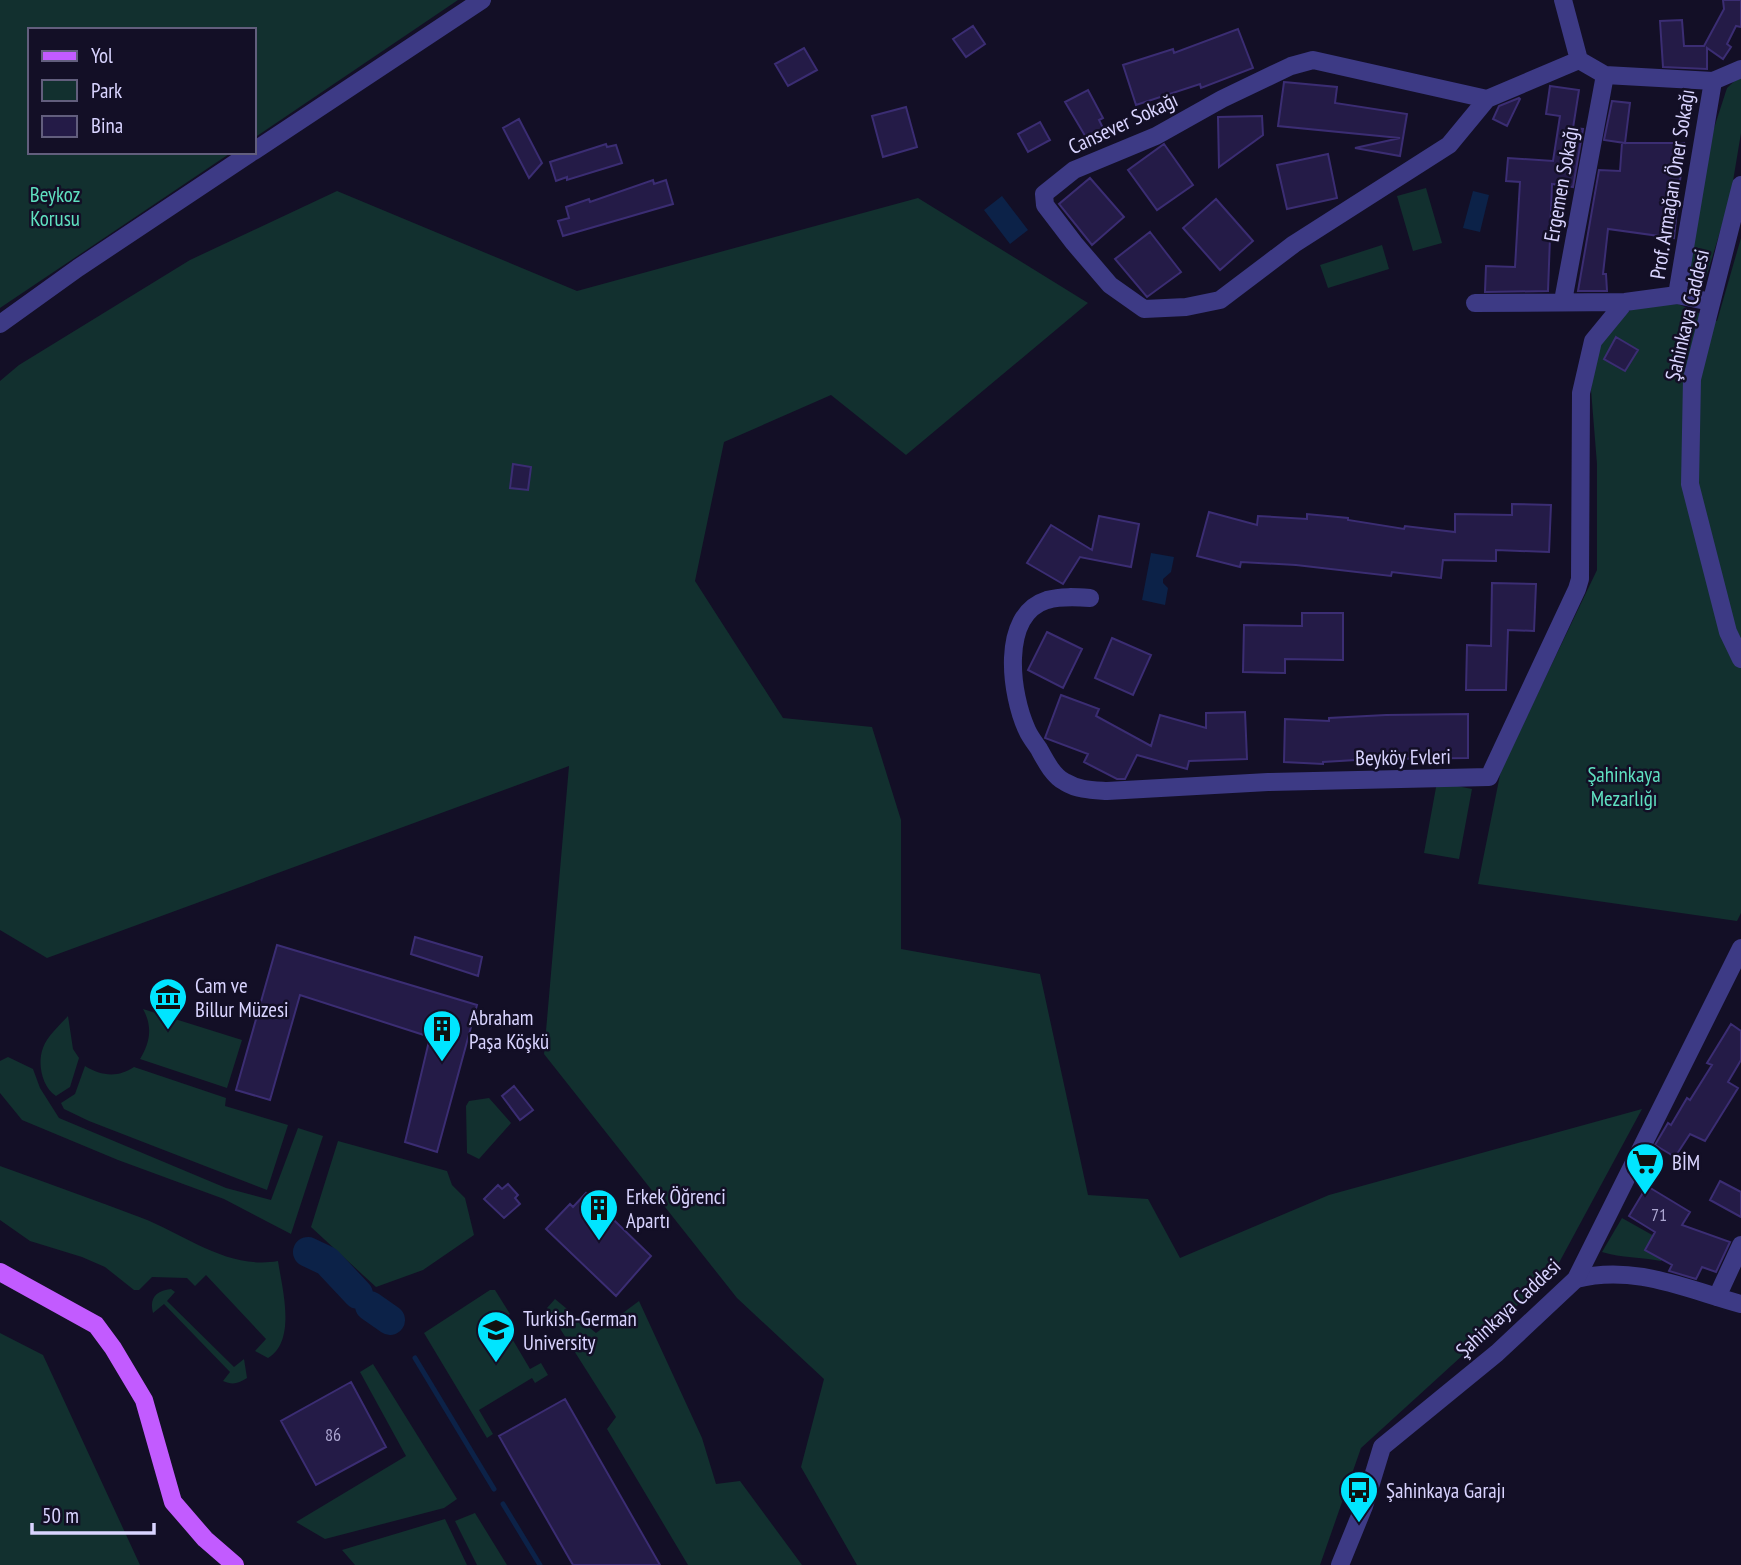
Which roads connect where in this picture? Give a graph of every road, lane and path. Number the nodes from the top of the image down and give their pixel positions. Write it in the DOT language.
graph roads {
  1 [pos="482,0"];
  2 [pos="1563,0"];
  3 [pos="1579,60"];
  4 [pos="1741,69"];
  5 [pos="1605,75"];
  6 [pos="1713,81"];
  7 [pos="1487,99"];
  8 [pos="256,150"];
  9 [pos="250,154"];
  10 [pos="1741,185"];
  11 [pos="1677,295"];
  12 [pos="1563,301"];
  13 [pos="1625,302"];
  14 [pos="1712,302"];
  15 [pos="1475,303"];
  16 [pos="0,324"];
  17 [pos="1090,598"];
  18 [pos="1741,659"];
  19 [pos="1741,948"];
  20 [pos="1741,1245"];
  21 [pos="0,1272"];
  22 [pos="1577,1279"];
  23 [pos="1717,1297"];
  24 [pos="1741,1304"];
  25 [pos="235,1565"];
  26 [pos="1340,1565"];
  1 -- 8 [label="street"];
  2 -- 3 [label="street"];
  3 -- 5 [label="street"];
  3 -- 7 [label="street, Cansever Sokağı"];
  4 -- 6 [label="street"];
  5 -- 6 [label="street"];
  5 -- 12 [label="street, Ergemen Sokağı"];
  6 -- 11 [label="street, Prof. Armağan Öner Sokağı"];
  7 -- 7 [label="street, Cansever Sokağı"];
  9 -- 16 [label="street"];
  10 -- 14 [label="street, Şahinkaya Caddesi"];
  11 -- 13 [label="street"];
  11 -- 14 [label="street"];
  12 -- 13 [label="street"];
  12 -- 15 [label="street"];
  13 -- 17 [label="street, Beyköy Evleri"];
  14 -- 18 [label="street, Şahinkaya Caddesi"];
  19 -- 22 [label="street, Şahinkaya Caddesi"];
  20 -- 23 [label="street"];
  21 -- 25 [label="main road"];
  22 -- 23 [label="street"];
  22 -- 26 [label="street, Şahinkaya Caddesi"];
  23 -- 24 [label="street"];
}
